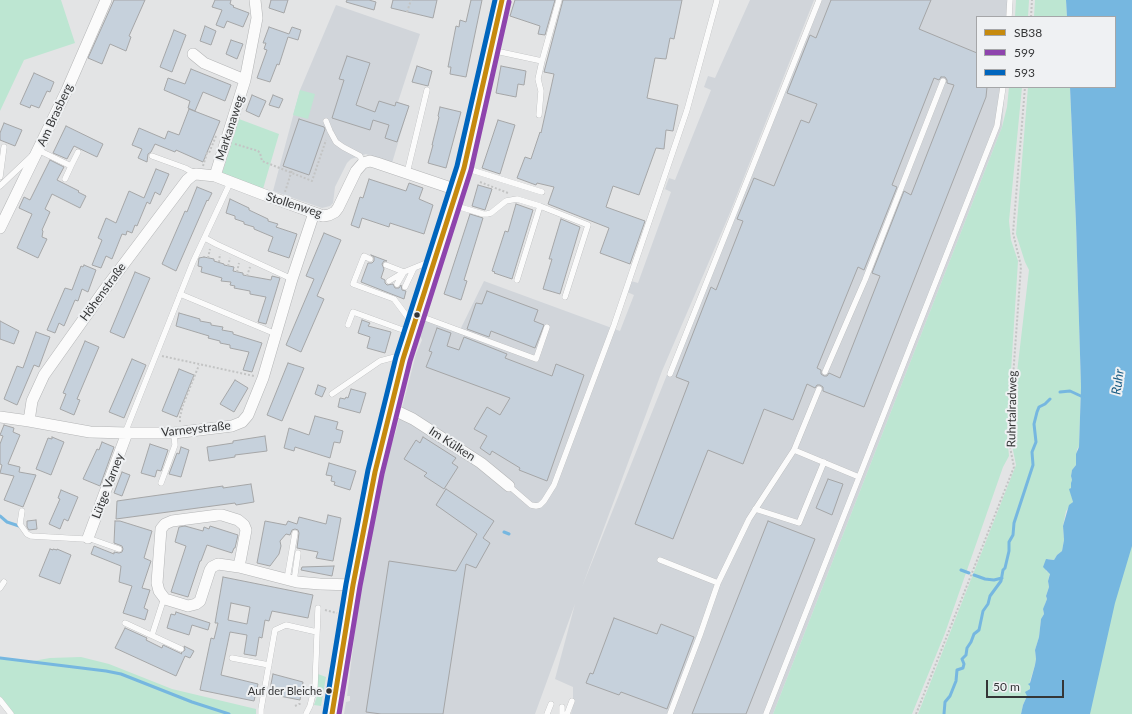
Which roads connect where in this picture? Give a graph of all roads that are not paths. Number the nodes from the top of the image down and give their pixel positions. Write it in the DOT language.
graph roads {
  1 [pos="106,0"];
  2 [pos="255,0"];
  3 [pos="502,0"];
  4 [pos="559,0"];
  5 [pos="717,0"];
  6 [pos="819,0"];
  7 [pos="1010,0"];
  8 [pos="1009,16"];
  9 [pos="490,50"];
  10 [pos="194,54"];
  11 [pos="542,60"];
  12 [pos="245,80"];
  13 [pos="943,81"];
  14 [pos="1002,88"];
  15 [pos="427,90"];
  16 [pos="539,116"];
  17 [pos="326,121"];
  18 [pos="4,147"];
  19 [pos="38,150"];
  20 [pos="78,152"];
  21 [pos="152,156"];
  22 [pos="363,163"];
  23 [pos="71,166"];
  24 [pos="407,172"];
  25 [pos="199,174"];
  26 [pos="215,176"];
  27 [pos="0,177"];
  28 [pos="65,179"];
  29 [pos="230,183"];
  30 [pos="459,185"];
  31 [pos="0,186"];
  32 [pos="542,192"];
  33 [pos="540,206"];
  34 [pos="314,213"];
  35 [pos="0,228"];
  36 [pos="205,238"];
  37 [pos="370,259"];
  38 [pos="435,259"];
  39 [pos="386,265"];
  40 [pos="414,268"];
  41 [pos="404,272"];
  42 [pos="292,279"];
  43 [pos="517,280"];
  44 [pos="389,281"];
  45 [pos="397,284"];
  46 [pos="405,287"];
  47 [pos="180,294"];
  48 [pos="565,297"];
  49 [pos="401,298"];
  50 [pos="399,306"];
  51 [pos="414,324"];
  52 [pos="348,325"];
  53 [pos="547,327"];
  54 [pos="276,334"];
  55 [pos="403,359"];
  56 [pos="825,372"];
  57 [pos="670,374"];
  58 [pos="819,389"];
  59 [pos="332,394"];
  60 [pos="390,408"];
  61 [pos="0,417"];
  62 [pos="29,421"];
  63 [pos="126,433"];
  64 [pos="178,433"];
  65 [pos="794,450"];
  66 [pos="824,462"];
  67 [pos="859,477"];
  68 [pos="161,483"];
  69 [pos="509,486"];
  70 [pos="755,509"];
  71 [pos="22,511"];
  72 [pos="295,533"];
  73 [pos="88,538"];
  74 [pos="119,550"];
  75 [pos="298,553"];
  76 [pos="660,560"];
  77 [pos="240,566"];
  78 [pos="290,580"];
  79 [pos="4,582"];
  80 [pos="718,583"];
  81 [pos="353,585"];
  82 [pos="0,588"];
  83 [pos="164,598"];
  84 [pos="318,608"];
  85 [pos="125,623"];
  86 [pos="317,632"];
  87 [pos="152,635"];
  88 [pos="181,649"];
  89 [pos="232,658"];
  90 [pos="269,665"];
  91 [pos="0,700"];
  92 [pos="572,701"];
  93 [pos="551,704"];
  94 [pos="562,707"];
  95 [pos="11,714"];
  96 [pos="261,714"];
  97 [pos="306,714"];
  98 [pos="332,714"];
  99 [pos="547,714"];
  100 [pos="562,714"];
  101 [pos="566,714"];
  102 [pos="670,714"];
  103 [pos="766,714"];
  1 -- 19 [label="street, Am Brasberg"];
  2 -- 12 [label="street, Markanaweg"];
  3 -- 9 [label="main road"];
  4 -- 11 [label="lane"];
  5 -- 69 [label="lane"];
  6 -- 57 [label="lane"];
  7 -- 8 [label="lane"];
  9 -- 11 [label="lane"];
  9 -- 30 [label="main road"];
  10 -- 12 [label="street, Markanaweg"];
  11 -- 16 [label="lane"];
  12 -- 26 [label="street, Markanaweg"];
  13 -- 56 [label="lane"];
  14 -- 67 [label="lane"];
  15 -- 24 [label="lane"];
  17 -- 22 [label="lane"];
  18 -- 27 [label="lane"];
  19 -- 23 [label="lane"];
  19 -- 31 [label="lane"];
  19 -- 35 [label="street, Am Brasberg"];
  20 -- 23 [label="lane"];
  21 -- 25 [label="lane"];
  22 -- 24 [label="street"];
  22 -- 34 [label="street, Stollenweg"];
  23 -- 28 [label="lane"];
  24 -- 30 [label="street"];
  25 -- 26 [label="street, Stollenweg"];
  25 -- 62 [label="street, Höhenstraße"];
  26 -- 29 [label="street, Stollenweg"];
  29 -- 34 [label="street, Stollenweg"];
  29 -- 36 [label="lane"];
  30 -- 32 [label="lane"];
  30 -- 33 [label="lane"];
  30 -- 38 [label="main road"];
  33 -- 43 [label="lane"];
  33 -- 48 [label="lane"];
  34 -- 42 [label="street, Varneystraße"];
  36 -- 42 [label="lane"];
  36 -- 47 [label="lane"];
  37 -- 50 [label="lane"];
  38 -- 40 [label="lane"];
  38 -- 51 [label="main road"];
  39 -- 41 [label="lane"];
  40 -- 41 [label="lane"];
  40 -- 46 [label="lane"];
  41 -- 44 [label="lane"];
  41 -- 45 [label="lane"];
  42 -- 54 [label="street, Varneystraße"];
  47 -- 54 [label="lane"];
  47 -- 63 [label="lane"];
  49 -- 50 [label="lane"];
  50 -- 51 [label="lane"];
  51 -- 52 [label="lane"];
  51 -- 53 [label="lane"];
  51 -- 55 [label="main road"];
  54 -- 64 [label="street, Varneystraße"];
  55 -- 59 [label="lane"];
  55 -- 60 [label="main road"];
  58 -- 65 [label="lane"];
  60 -- 69 [label="street, Im Külken"];
  60 -- 81 [label="main road"];
  61 -- 62 [label="street, Varneystraße"];
  62 -- 63 [label="street, Varneystraße"];
  63 -- 64 [label="street, Varneystraße"];
  63 -- 73 [label="street, Lütge Varney"];
  64 -- 68 [label="lane"];
  65 -- 66 [label="lane"];
  65 -- 70 [label="lane"];
  66 -- 67 [label="lane"];
  66 -- 70 [label="lane"];
  67 -- 103 [label="lane"];
  70 -- 80 [label="lane"];
  71 -- 73 [label="lane"];
  72 -- 78 [label="lane"];
  73 -- 74 [label="lane"];
  75 -- 78 [label="lane"];
  76 -- 80 [label="lane"];
  77 -- 78 [label="street"];
  77 -- 83 [label="street"];
  77 -- 83 [label="street"];
  78 -- 81 [label="street"];
  79 -- 82 [label="lane"];
  80 -- 102 [label="lane"];
  81 -- 98 [label="main road"];
  83 -- 87 [label="lane"];
  84 -- 86 [label="lane"];
  85 -- 87 [label="lane"];
  86 -- 90 [label="lane"];
  86 -- 97 [label="lane"];
  87 -- 88 [label="lane"];
  89 -- 90 [label="lane"];
  90 -- 96 [label="lane"];
  91 -- 95 [label="lane"];
  92 -- 101 [label="lane"];
  93 -- 99 [label="lane"];
  94 -- 100 [label="lane"];
}
